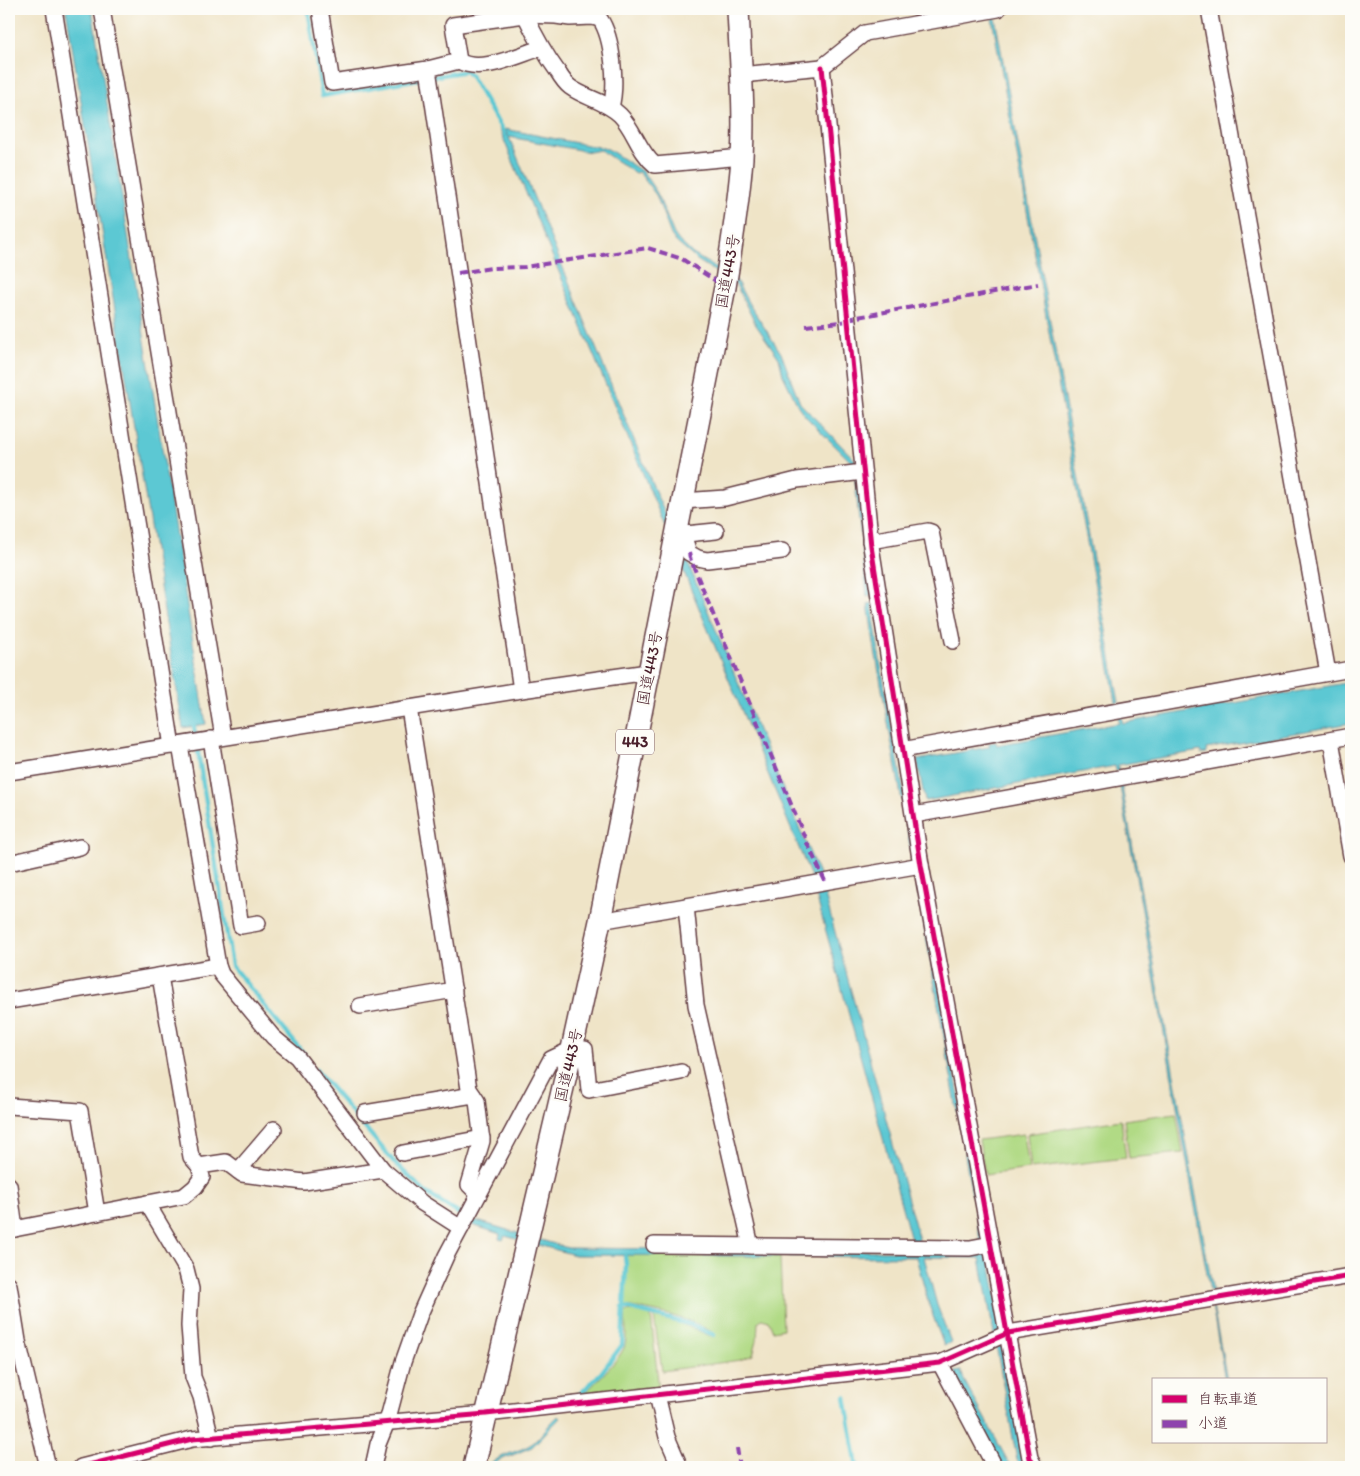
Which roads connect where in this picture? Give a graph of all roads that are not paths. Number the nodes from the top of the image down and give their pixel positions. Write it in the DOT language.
graph roads {
  1 [pos="54,9"];
  2 [pos="102,9"];
  3 [pos="320,9"];
  4 [pos="738,9"];
  5 [pos="998,9"];
  6 [pos="1210,9"];
  7 [pos="556,12"];
  8 [pos="525,15"];
  9 [pos="541,48"];
  10 [pos="459,61"];
  11 [pos="822,67"];
  12 [pos="428,69"];
  13 [pos="741,75"];
  14 [pos="611,107"];
  15 [pos="742,157"];
  16 [pos="863,472"];
  17 [pos="683,501"];
  18 [pos="716,531"];
  19 [pos="680,535"];
  20 [pos="870,541"];
  21 [pos="782,551"];
  22 [pos="953,641"];
  23 [pos="1351,668"];
  24 [pos="648,672"];
  25 [pos="1328,673"];
  26 [pos="521,690"];
  27 [pos="409,708"];
  28 [pos="1351,736"];
  29 [pos="217,738"];
  30 [pos="1331,740"];
  31 [pos="176,745"];
  32 [pos="902,750"];
  33 [pos="9,772"];
  34 [pos="914,815"];
  35 [pos="80,847"];
  36 [pos="1351,856"];
  37 [pos="9,863"];
  38 [pos="921,865"];
  39 [pos="686,906"];
  40 [pos="600,921"];
  41 [pos="258,923"];
  42 [pos="218,966"];
  43 [pos="160,976"];
  44 [pos="454,990"];
  45 [pos="9,1001"];
  46 [pos="360,1006"];
  47 [pos="572,1049"];
  48 [pos="681,1072"];
  49 [pos="473,1094"];
  50 [pos="9,1106"];
  51 [pos="365,1114"];
  52 [pos="274,1129"];
  53 [pos="482,1138"];
  54 [pos="403,1152"];
  55 [pos="199,1166"];
  56 [pos="383,1170"];
  57 [pos="238,1171"];
  58 [pos="9,1185"];
  59 [pos="478,1194"];
  60 [pos="147,1203"];
  61 [pos="97,1213"];
  62 [pos="462,1228"];
  63 [pos="12,1229"];
  64 [pos="991,1244"];
  65 [pos="654,1245"];
  66 [pos="750,1246"];
  67 [pos="1351,1276"];
  68 [pos="9,1285"];
  69 [pos="1008,1333"];
  70 [pos="940,1363"];
  71 [pos="657,1395"];
  72 [pos="486,1414"];
  73 [pos="387,1422"];
  74 [pos="211,1438"];
  75 [pos="115,1463"];
  76 [pos="48,1467"];
  77 [pos="81,1467"];
  78 [pos="373,1467"];
  79 [pos="474,1467"];
  80 [pos="680,1467"];
  81 [pos="995,1467"];
  82 [pos="1035,1467"];
  1 -- 31 [label="street"];
  2 -- 29 [label="street"];
  3 -- 12 [label="street"];
  4 -- 13 [label="highway, 国道443号 / 443"];
  5 -- 11 [label="street"];
  6 -- 25 [label="street"];
  7 -- 8 [label="street"];
  7 -- 14 [label="street"];
  8 -- 9 [label="street"];
  8 -- 10 [label="street"];
  9 -- 10 [label="street"];
  9 -- 14 [label="street"];
  10 -- 12 [label="street"];
  11 -- 13 [label="street"];
  11 -- 16 [label="street"];
  12 -- 26 [label="street"];
  13 -- 15 [label="highway, 国道443号 / 443"];
  14 -- 15 [label="street"];
  15 -- 17 [label="highway, 国道443号 / 443"];
  16 -- 17 [label="street"];
  16 -- 20 [label="street"];
  17 -- 19 [label="highway, 国道443号 / 443"];
  18 -- 19 [label="street"];
  19 -- 21 [label="street"];
  19 -- 24 [label="highway, 国道443号 / 443"];
  20 -- 22 [label="street"];
  20 -- 32 [label="street"];
  23 -- 25 [label="street"];
  24 -- 26 [label="street"];
  24 -- 40 [label="highway, 国道443号 / 443"];
  25 -- 32 [label="street"];
  26 -- 27 [label="street"];
  27 -- 29 [label="street"];
  27 -- 44 [label="street"];
  28 -- 30 [label="street"];
  29 -- 31 [label="street"];
  29 -- 41 [label="street"];
  30 -- 34 [label="street"];
  30 -- 36 [label="street"];
  31 -- 33 [label="street"];
  31 -- 42 [label="street"];
  32 -- 34 [label="street"];
  34 -- 38 [label="street"];
  35 -- 37 [label="street"];
  38 -- 39 [label="street"];
  38 -- 64 [label="street"];
  39 -- 40 [label="street"];
  39 -- 66 [label="street"];
  40 -- 47 [label="highway, 国道443号 / 443"];
  42 -- 43 [label="street"];
  42 -- 56 [label="street"];
  43 -- 45 [label="street"];
  43 -- 55 [label="street"];
  44 -- 46 [label="street"];
  44 -- 49 [label="street"];
  47 -- 48 [label="street"];
  47 -- 59 [label="street"];
  47 -- 72 [label="highway, 国道443号 / 443"];
  49 -- 51 [label="street"];
  49 -- 53 [label="street"];
  50 -- 61 [label="street"];
  52 -- 57 [label="street"];
  53 -- 54 [label="street"];
  53 -- 59 [label="street"];
  55 -- 57 [label="street"];
  55 -- 60 [label="street"];
  56 -- 57 [label="street"];
  56 -- 62 [label="street"];
  58 -- 63 [label="street"];
  59 -- 62 [label="street"];
  60 -- 61 [label="street"];
  60 -- 74 [label="street"];
  61 -- 63 [label="street"];
  62 -- 73 [label="street"];
  64 -- 66 [label="street"];
  64 -- 69 [label="street"];
  65 -- 66 [label="street"];
  67 -- 69 [label="street"];
  68 -- 76 [label="street"];
  69 -- 70 [label="street"];
  69 -- 82 [label="street"];
  70 -- 71 [label="street"];
  70 -- 81 [label="street"];
  71 -- 72 [label="street"];
  71 -- 80 [label="street"];
  72 -- 73 [label="street"];
  72 -- 79 [label="highway, 国道443号 / 443"];
  73 -- 74 [label="street"];
  73 -- 78 [label="street"];
  74 -- 75 [label="street"];
  75 -- 77 [label="street"];
}
